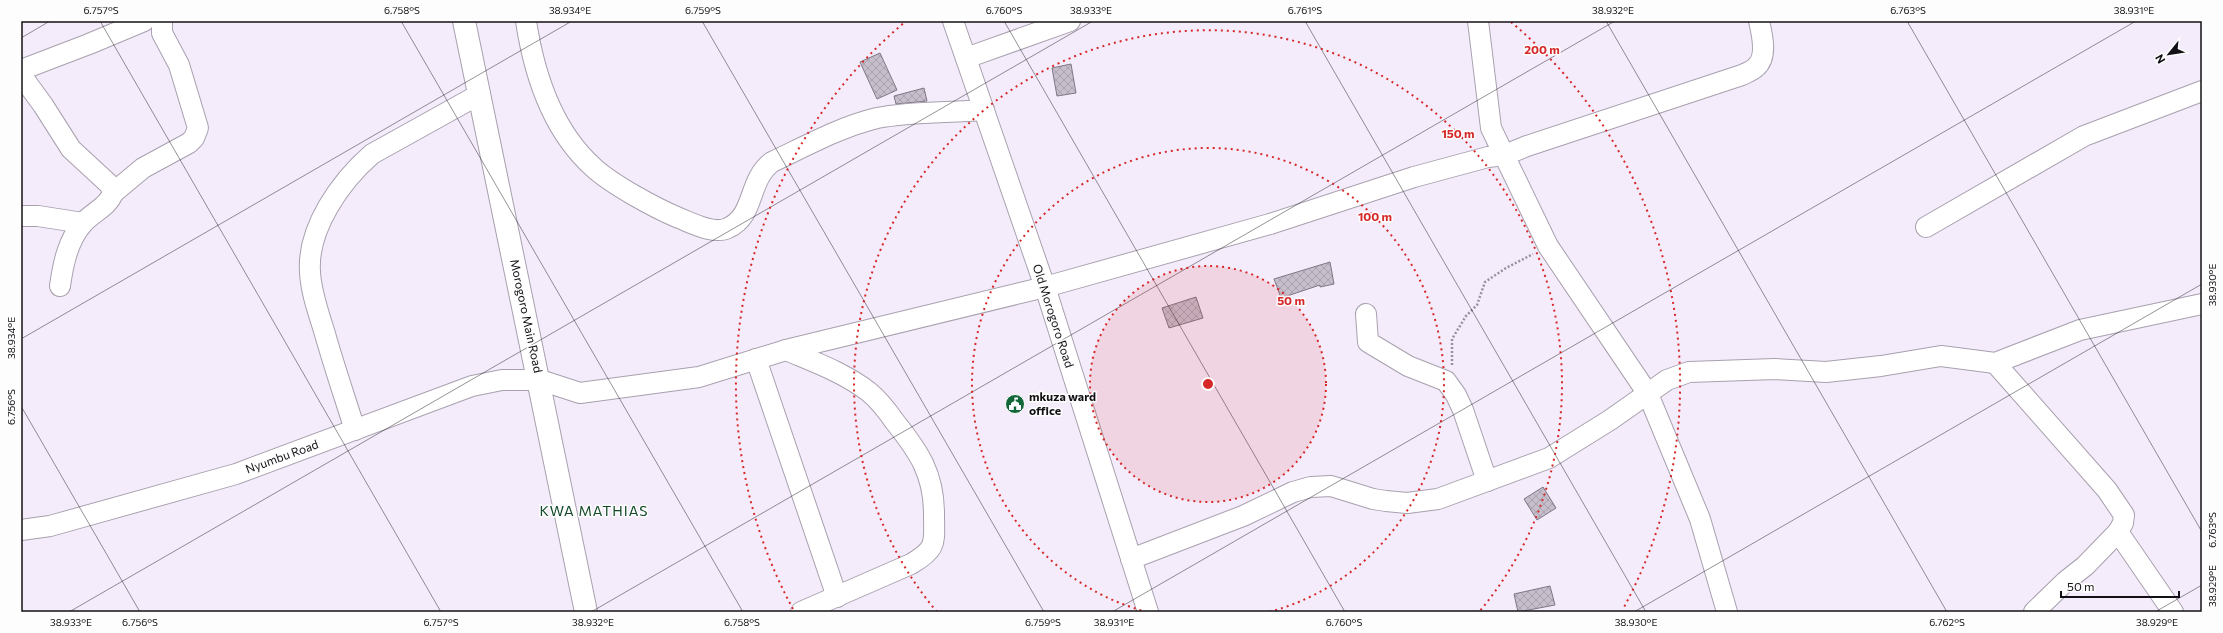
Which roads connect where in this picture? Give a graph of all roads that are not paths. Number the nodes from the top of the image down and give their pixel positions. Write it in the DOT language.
graph roads {
  1 [pos="144,21"];
  2 [pos="162,21"];
  3 [pos="464,21"];
  4 [pos="526,21"];
  5 [pos="953,21"];
  6 [pos="1070,21"];
  7 [pos="1478,21"];
  8 [pos="1759,21"];
  9 [pos="966,58"];
  10 [pos="21,70"];
  11 [pos="21,76"];
  12 [pos="2202,91"];
  13 [pos="480,94"];
  14 [pos="984,110"];
  15 [pos="1497,156"];
  16 [pos="114,193"];
  17 [pos="21,216"];
  18 [pos="83,223"];
  19 [pos="1926,227"];
  20 [pos="60,286"];
  21 [pos="1045,287"];
  22 [pos="2202,304"];
  23 [pos="1366,314"];
  24 [pos="786,350"];
  25 [pos="756,359"];
  26 [pos="1995,363"];
  27 [pos="540,380"];
  28 [pos="1648,394"];
  29 [pos="355,430"];
  30 [pos="1487,481"];
  31 [pos="21,530"];
  32 [pos="2118,532"];
  33 [pos="1132,558"];
  34 [pos="837,597"];
  35 [pos="586,612"];
  36 [pos="802,612"];
  37 [pos="1148,612"];
  38 [pos="1727,612"];
  39 [pos="2034,612"];
  40 [pos="2173,612"];
  1 -- 10 [label="street"];
  2 -- 16 [label="street"];
  3 -- 13 [label="highway, Morogoro Main Road"];
  4 -- 14 [label="street"];
  5 -- 9 [label="street, Old Morogoro Road"];
  6 -- 9 [label="street"];
  7 -- 15 [label="street"];
  8 -- 15 [label="street, Nyumbu Road"];
  9 -- 14 [label="street, Old Morogoro Road"];
  11 -- 16 [label="street"];
  12 -- 19 [label="street"];
  13 -- 27 [label="highway, Morogoro Main Road"];
  13 -- 29 [label="street"];
  14 -- 21 [label="street, Old Morogoro Road"];
  15 -- 21 [label="street, Nyumbu Road"];
  15 -- 28 [label="street"];
  16 -- 18 [label="street"];
  17 -- 18 [label="street"];
  18 -- 20 [label="street"];
  21 -- 24 [label="street, Nyumbu Road"];
  21 -- 33 [label="street, Old Morogoro Road"];
  22 -- 26 [label="street"];
  23 -- 30 [label="street"];
  24 -- 25 [label="street, Nyumbu Road"];
  24 -- 34 [label="street"];
  25 -- 27 [label="street, Nyumbu Road"];
  25 -- 34 [label="street"];
  26 -- 28 [label="street"];
  26 -- 32 [label="street"];
  27 -- 29 [label="street, Nyumbu Road"];
  27 -- 35 [label="highway, Morogoro Main Road"];
  28 -- 30 [label="street"];
  28 -- 38 [label="street"];
  29 -- 31 [label="street, Nyumbu Road"];
  30 -- 33 [label="street"];
  32 -- 39 [label="street"];
  32 -- 40 [label="street"];
  33 -- 37 [label="street, Old Morogoro Road"];
  34 -- 36 [label="street"];
}
